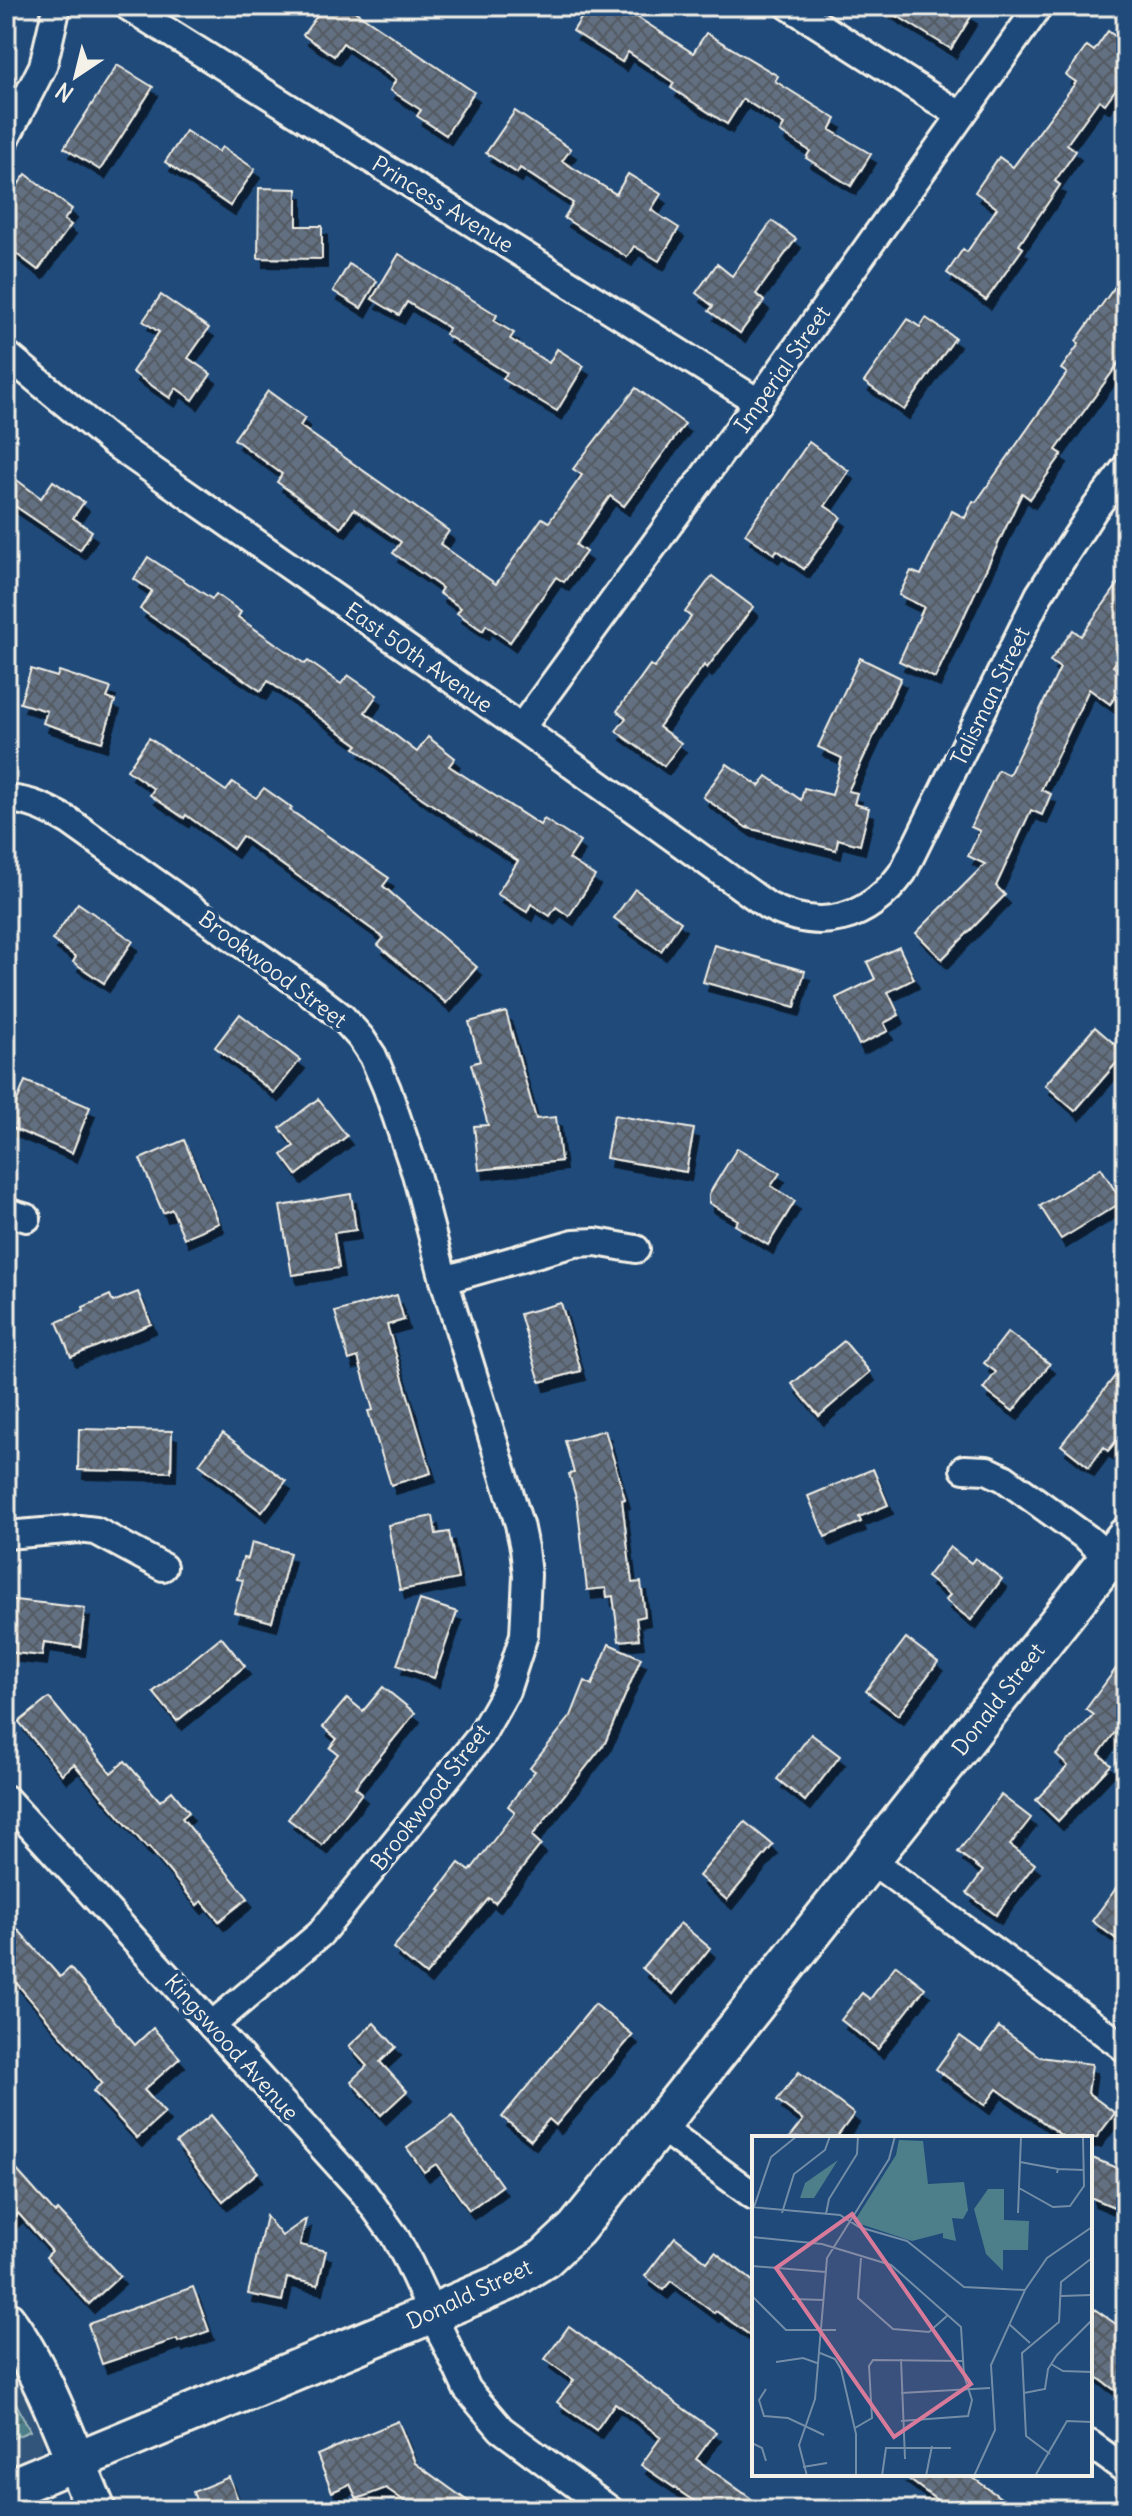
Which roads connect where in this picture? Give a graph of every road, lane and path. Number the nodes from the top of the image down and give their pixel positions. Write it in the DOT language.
graph roads {
  1 [pos="57,6"];
  2 [pos="127,6"];
  3 [pos="789,6"];
  4 [pos="1039,6"];
  5 [pos="960,115"];
  6 [pos="6,138"];
  7 [pos="6,354"];
  8 [pos="758,402"];
  9 [pos="1126,467"];
  10 [pos="521,728"];
  11 [pos="6,799"];
  12 [pos="849,916"];
  13 [pos="636,1249"];
  14 [pos="444,1280"];
  15 [pos="964,1469"];
  16 [pos="6,1535"];
  17 [pos="1120,1556"];
  18 [pos="163,1567"];
  19 [pos="6,1799"];
  20 [pos="871,1860"];
  21 [pos="212,2025"];
  22 [pos="1126,2049"];
  23 [pos="659,2126"];
  24 [pos="752,2195"];
  25 [pos="433,2313"];
  26 [pos="6,2321"];
  27 [pos="1092,2445"];
  28 [pos="76,2462"];
  29 [pos="1126,2470"];
  30 [pos="6,2490"];
  31 [pos="96,2510"];
  32 [pos="610,2510"];
  1 -- 6 [label="street"];
  2 -- 8 [label="street, Princess Avenue"];
  3 -- 5 [label="street"];
  4 -- 5 [label="street, Imperial Street"];
  5 -- 8 [label="street, Imperial Street"];
  7 -- 10 [label="street, East 50th Avenue"];
  8 -- 10 [label="street, Imperial Street"];
  9 -- 12 [label="street, Talisman Street"];
  10 -- 12 [label="street, East 50th Avenue"];
  11 -- 14 [label="street, Brookwood Street"];
  13 -- 14 [label="street"];
  14 -- 21 [label="street, Brookwood Street"];
  15 -- 17 [label="street"];
  16 -- 18 [label="street"];
  17 -- 20 [label="street, Donald Street"];
  19 -- 21 [label="street, Kingswood Avenue"];
  20 -- 22 [label="street"];
  20 -- 23 [label="street, Donald Street"];
  21 -- 25 [label="street, Kingswood Avenue"];
  23 -- 24 [label="street"];
  23 -- 25 [label="street, Donald Street"];
  25 -- 28 [label="street, Donald Street"];
  25 -- 32 [label="street, Kingswood Avenue"];
  26 -- 28 [label="street"];
  27 -- 29 [label="street"];
  28 -- 30 [label="street, Donald Street"];
  28 -- 31 [label="street"];
}
